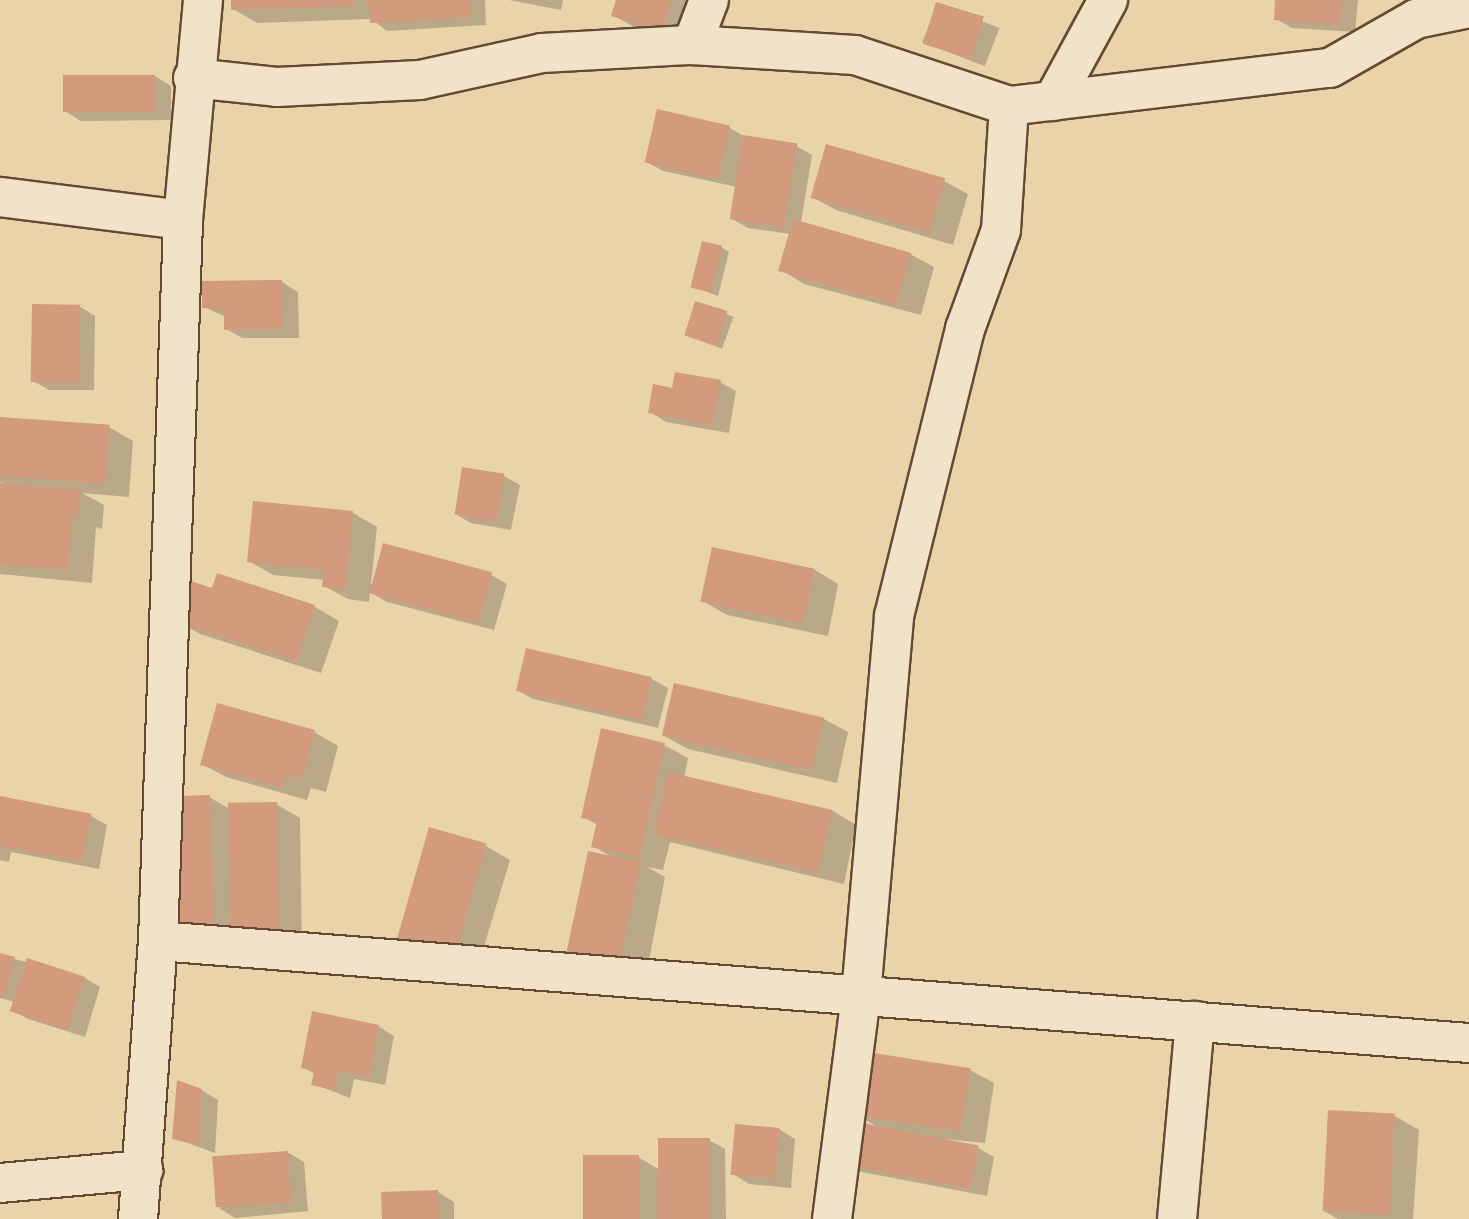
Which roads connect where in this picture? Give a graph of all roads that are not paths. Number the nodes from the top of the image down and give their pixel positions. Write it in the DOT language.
graph roads {
  1 [pos="202,0"];
  2 [pos="709,0"];
  3 [pos="1108,0"];
  4 [pos="1469,8"];
  5 [pos="692,45"];
  6 [pos="193,78"];
  7 [pos="1053,101"];
  8 [pos="1009,106"];
  9 [pos="0,197"];
  10 [pos="183,220"];
  11 [pos="158,941"];
  12 [pos="861,995"];
  13 [pos="1195,1021"];
  14 [pos="1469,1044"];
  15 [pos="143,1170"];
  16 [pos="0,1183"];
  17 [pos="138,1219"];
  18 [pos="832,1219"];
  19 [pos="1177,1219"];
  1 -- 6 [label="street"];
  2 -- 5 [label="street"];
  3 -- 7 [label="street"];
  4 -- 7 [label="street"];
  5 -- 6 [label="street"];
  5 -- 8 [label="street"];
  6 -- 10 [label="street"];
  7 -- 8 [label="street"];
  8 -- 12 [label="street"];
  9 -- 10 [label="street"];
  10 -- 11 [label="street"];
  11 -- 12 [label="street"];
  11 -- 15 [label="street"];
  12 -- 13 [label="street"];
  12 -- 18 [label="street"];
  13 -- 14 [label="street"];
  13 -- 19 [label="street"];
  15 -- 16 [label="street"];
  15 -- 17 [label="street"];
}
